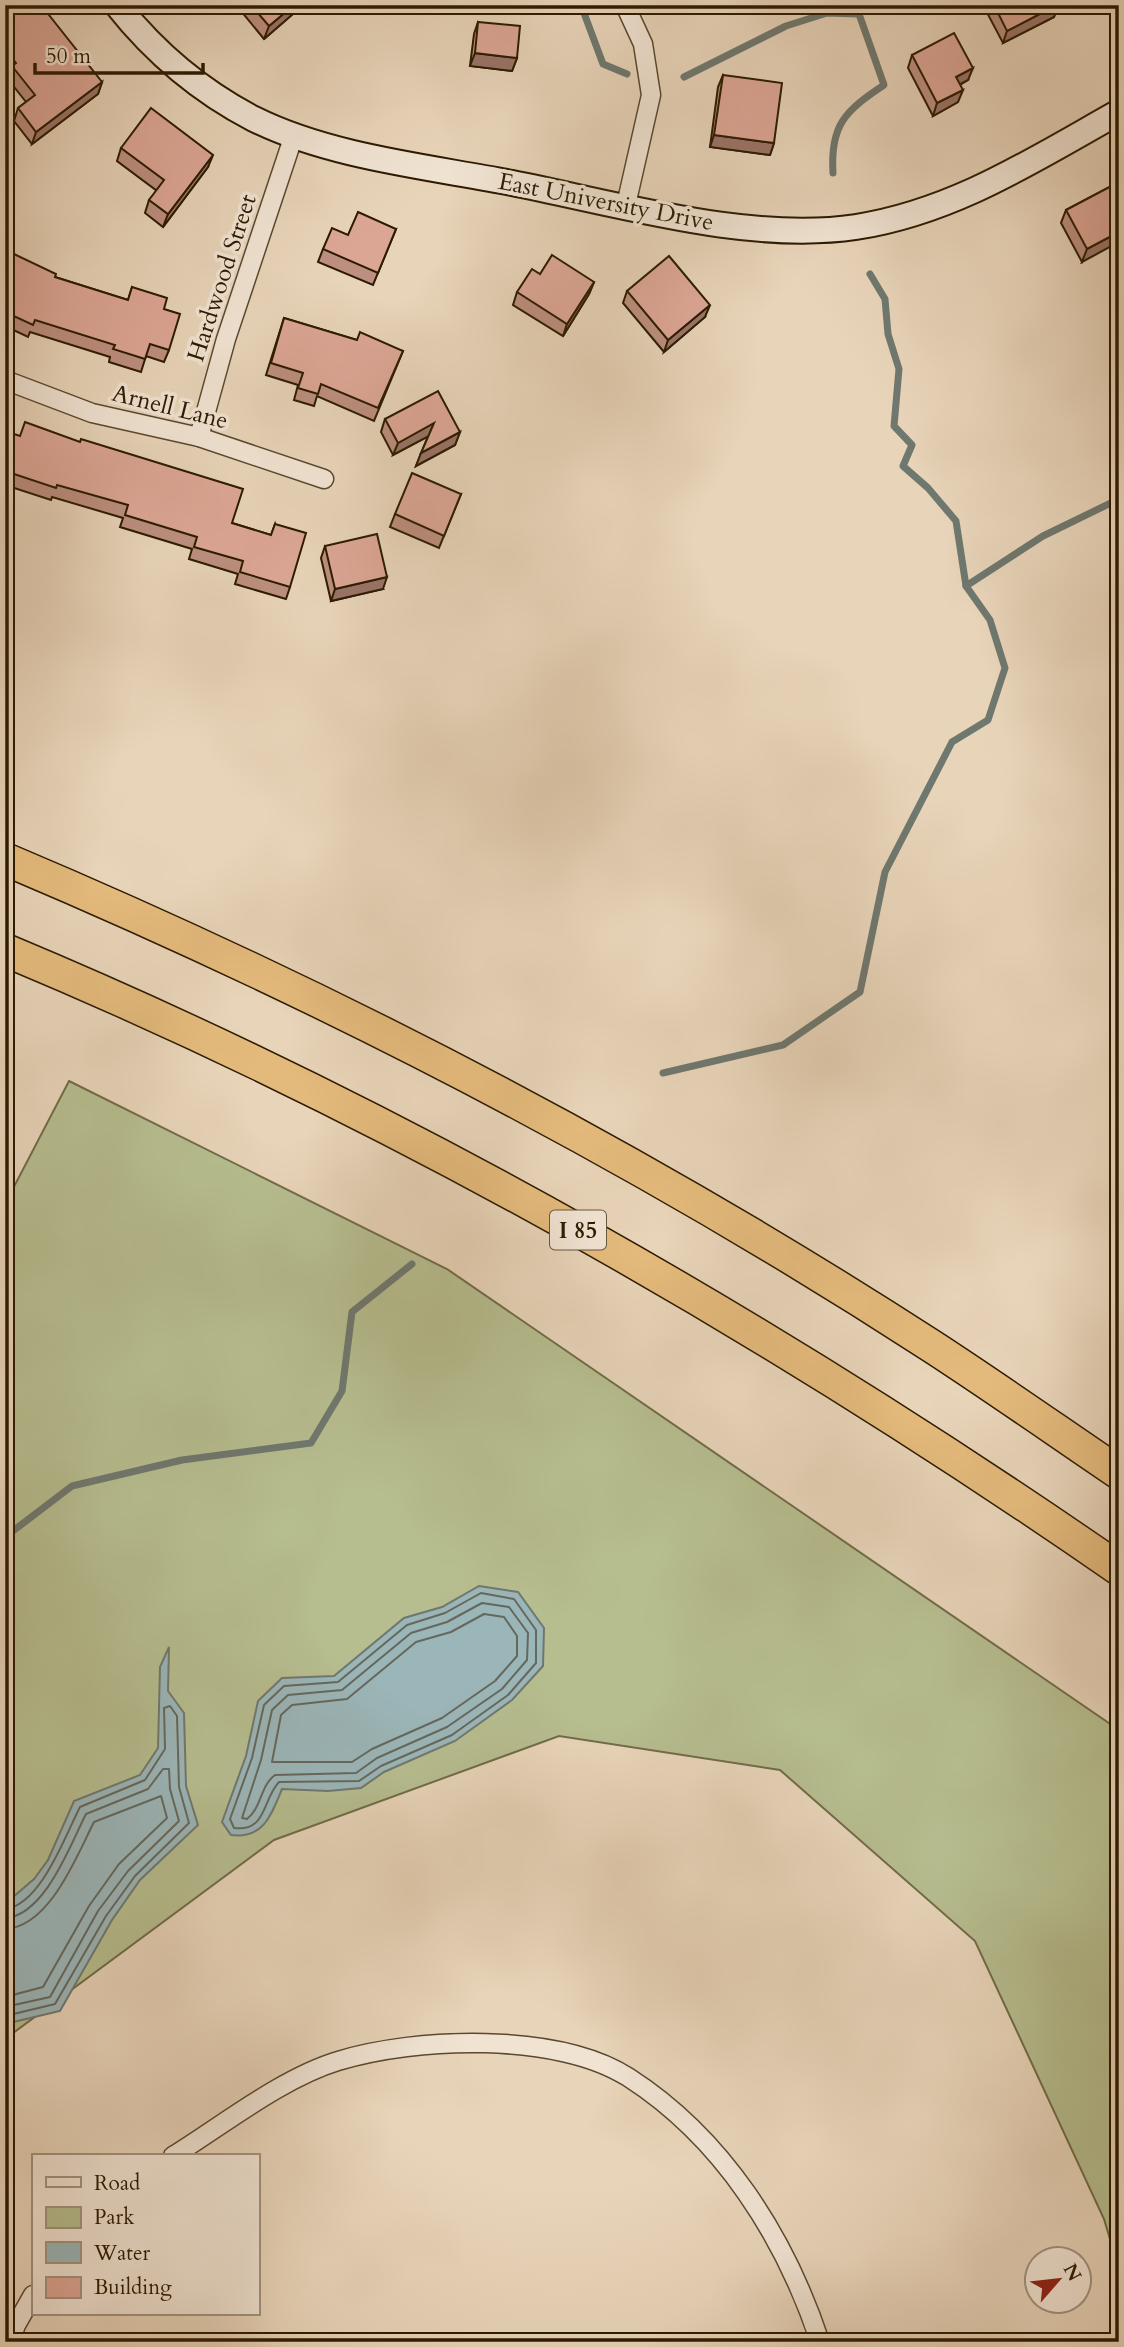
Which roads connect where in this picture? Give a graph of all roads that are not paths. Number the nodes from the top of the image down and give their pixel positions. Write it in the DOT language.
graph roads {
  1 [pos="117,5"];
  2 [pos="625,5"];
  3 [pos="1119,112"];
  4 [pos="295,135"];
  5 [pos="626,205"];
  6 [pos="5,380"];
  7 [pos="199,437"];
  8 [pos="324,479"];
  9 [pos="5,859"];
  10 [pos="5,950"];
  11 [pos="1119,1473"];
  12 [pos="1119,1569"];
  13 [pos="176,2154"];
  14 [pos="32,2297"];
  15 [pos="10,2342"];
  16 [pos="820,2342"];
  1 -- 4 [label="main road, East University Drive"];
  2 -- 5 [label="street"];
  3 -- 5 [label="main road, East University Drive"];
  4 -- 5 [label="main road, East University Drive"];
  4 -- 7 [label="street, Hardwood Street"];
  6 -- 7 [label="street, Arnell Lane"];
  7 -- 8 [label="street, Arnell Lane"];
  9 -- 11 [label="highway"];
  10 -- 12 [label="highway, I 85"];
  13 -- 16 [label="street"];
  14 -- 15 [label="street"];
}
